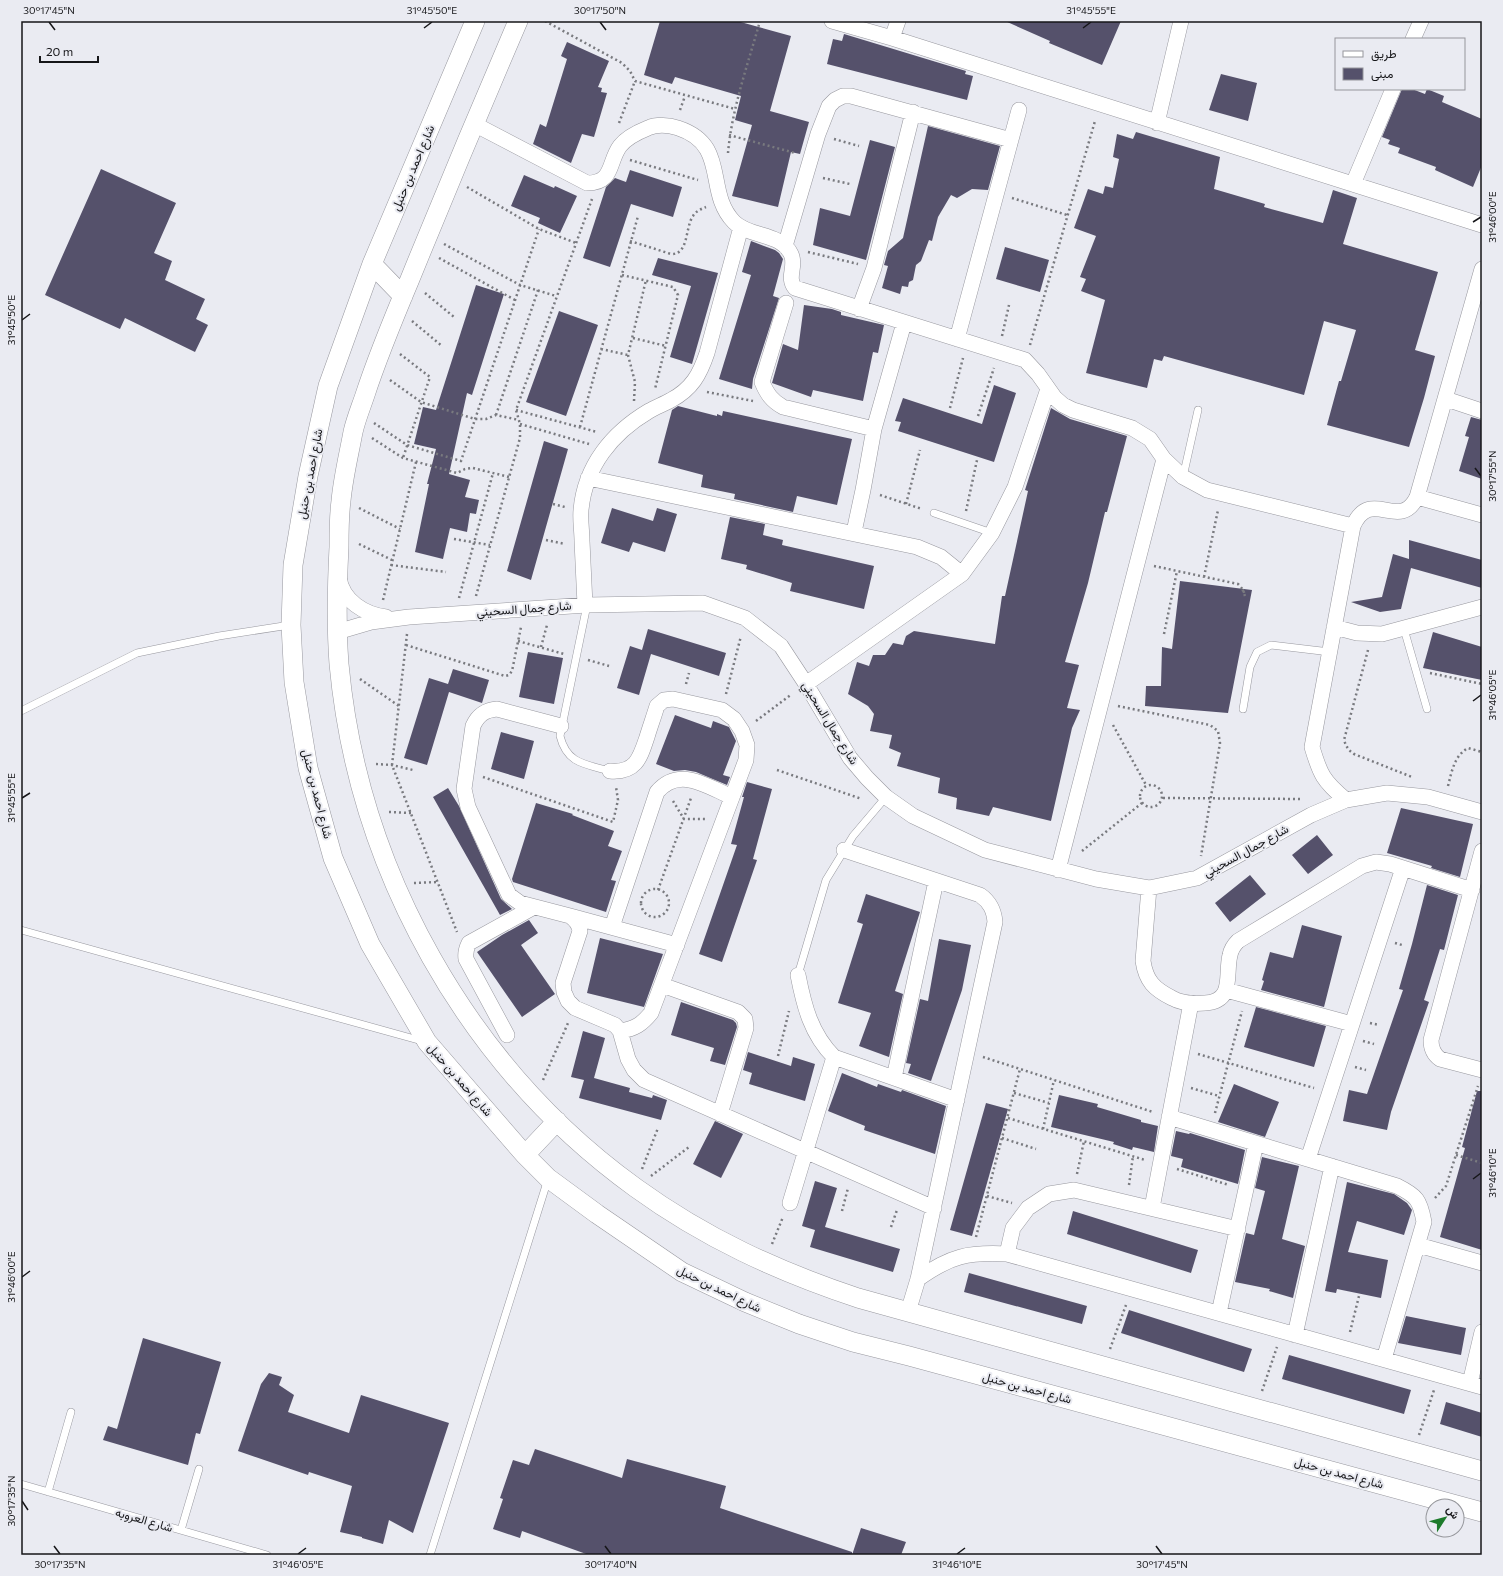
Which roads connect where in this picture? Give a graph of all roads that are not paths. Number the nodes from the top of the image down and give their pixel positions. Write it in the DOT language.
graph roads {
  1 [pos="476,21"];
  2 [pos="518,21"];
  3 [pos="832,21"];
  4 [pos="898,21"];
  5 [pos="1181,21"];
  6 [pos="1421,21"];
  7 [pos="892,38"];
  8 [pos="1414,38"];
  9 [pos="1393,90"];
  10 [pos="1019,110"];
  11 [pos="913,112"];
  12 [pos="1157,123"];
  13 [pos="474,124"];
  14 [pos="1011,140"];
  15 [pos="1353,184"];
  16 [pos="1481,222"];
  17 [pos="741,227"];
  18 [pos="785,246"];
  19 [pos="372,264"];
  20 [pos="1482,269"];
  21 [pos="403,295"];
  22 [pos="786,303"];
  23 [pos="859,309"];
  24 [pos="904,323"];
  25 [pos="962,340"];
  26 [pos="1048,389"];
  27 [pos="1446,399"];
  28 [pos="1198,410"];
  29 [pos="1482,411"];
  30 [pos="874,429"];
  31 [pos="1164,458"];
  32 [pos="1183,477"];
  33 [pos="588,478"];
  34 [pos="1417,497"];
  35 [pos="934,513"];
  36 [pos="1482,516"];
  37 [pos="1353,526"];
  38 [pos="854,532"];
  39 [pos="992,533"];
  40 [pos="338,571"];
  41 [pos="962,574"];
  42 [pos="586,605"];
  43 [pos="1482,608"];
  44 [pos="386,617"];
  45 [pos="291,625"];
  46 [pos="1334,627"];
  47 [pos="1404,629"];
  48 [pos="337,632"];
  49 [pos="1330,652"];
  50 [pos="806,684"];
  51 [pos="1243,709"];
  52 [pos="1427,709"];
  53 [pos="21,711"];
  54 [pos="561,726"];
  55 [pos="610,771"];
  56 [pos="732,796"];
  57 [pos="1346,800"];
  58 [pos="883,801"];
  59 [pos="1482,812"];
  60 [pos="844,850"];
  61 [pos="1482,851"];
  62 [pos="1403,868"];
  63 [pos="1058,870"];
  64 [pos="936,881"];
  65 [pos="1149,888"];
  66 [pos="1472,890"];
  67 [pos="534,907"];
  68 [pos="570,916"];
  69 [pos="612,928"];
  70 [pos="21,930"];
  71 [pos="677,945"];
  72 [pos="798,975"];
  73 [pos="662,985"];
  74 [pos="1226,990"];
  75 [pos="1191,1003"];
  76 [pos="1352,1024"];
  77 [pos="620,1031"];
  78 [pos="507,1035"];
  79 [pos="427,1042"];
  80 [pos="834,1057"];
  81 [pos="1481,1075"];
  82 [pos="894,1078"];
  83 [pos="957,1100"];
  84 [pos="720,1114"];
  85 [pos="1169,1117"];
  86 [pos="557,1121"];
  87 [pos="1256,1143"];
  88 [pos="806,1151"];
  89 [pos="525,1155"];
  90 [pos="1308,1159"];
  91 [pos="1332,1166"];
  92 [pos="548,1178"];
  93 [pos="790,1203"];
  94 [pos="934,1208"];
  95 [pos="1152,1208"];
  96 [pos="1238,1229"];
  97 [pos="1418,1245"];
  98 [pos="1007,1254"];
  99 [pos="1482,1263"];
  100 [pos="918,1279"];
  101 [pos="908,1312"];
  102 [pos="1219,1314"];
  103 [pos="1482,1332"];
  104 [pos="1289,1333"];
  105 [pos="1384,1359"];
  106 [pos="1476,1385"];
  107 [pos="71,1412"];
  108 [pos="199,1469"];
  109 [pos="1482,1471"];
  110 [pos="21,1484"];
  111 [pos="48,1492"];
  112 [pos="1482,1512"];
  113 [pos="181,1530"];
  114 [pos="267,1555"];
  115 [pos="430,1555"];
  1 -- 19 [label="street, شارع احمد بن حنبل"];
  2 -- 13 [label="street"];
  3 -- 7 [label="street"];
  4 -- 7 [label="street"];
  5 -- 12 [label="street"];
  6 -- 8 [label="street"];
  7 -- 12 [label="street"];
  9 -- 15 [label="street"];
  10 -- 14 [label="street"];
  11 -- 14 [label="street"];
  11 -- 18 [label="street"];
  11 -- 23 [label="street"];
  12 -- 15 [label="street"];
  13 -- 17 [label="street"];
  13 -- 21 [label="street"];
  14 -- 25 [label="street"];
  15 -- 16 [label="street"];
  17 -- 18 [label="street"];
  17 -- 33 [label="street"];
  18 -- 23 [label="street"];
  19 -- 21 [label="street"];
  19 -- 45 [label="street, شارع احمد بن حنبل"];
  20 -- 27 [label="street"];
  21 -- 40 [label="street"];
  22 -- 30 [label="street"];
  23 -- 24 [label="street"];
  24 -- 25 [label="street"];
  24 -- 30 [label="street"];
  25 -- 26 [label="street"];
  26 -- 31 [label="street"];
  26 -- 39 [label="street"];
  27 -- 29 [label="street"];
  27 -- 34 [label="street"];
  28 -- 32 [label="lane"];
  30 -- 38 [label="street"];
  31 -- 32 [label="street"];
  31 -- 63 [label="street"];
  32 -- 37 [label="street"];
  33 -- 38 [label="street"];
  33 -- 42 [label="street"];
  34 -- 36 [label="street"];
  34 -- 37 [label="street"];
  35 -- 39 [label="lane"];
  37 -- 46 [label="street"];
  38 -- 41 [label="street"];
  39 -- 41 [label="street"];
  40 -- 44 [label="street"];
  40 -- 48 [label="street"];
  41 -- 50 [label="street"];
  42 -- 44 [label="street, شارع جمال السحيني"];
  42 -- 50 [label="street, شارع جمال السحيني"];
  42 -- 54 [label="lane"];
  43 -- 47 [label="street"];
  44 -- 48 [label="street, شارع جمال السحيني"];
  45 -- 53 [label="lane"];
  45 -- 79 [label="street, شارع احمد بن حنبل"];
  46 -- 47 [label="street"];
  46 -- 49 [label="street"];
  47 -- 52 [label="lane"];
  48 -- 86 [label="street"];
  49 -- 51 [label="lane"];
  49 -- 57 [label="street"];
  50 -- 58 [label="street, شارع جمال السحيني"];
  54 -- 55 [label="lane"];
  54 -- 67 [label="street"];
  55 -- 56 [label="street"];
  56 -- 69 [label="street"];
  56 -- 71 [label="street"];
  57 -- 59 [label="street, شارع جمال السحيني"];
  57 -- 65 [label="street, شارع جمال السحيني"];
  58 -- 60 [label="lane"];
  58 -- 63 [label="street, شارع جمال السحيني"];
  60 -- 64 [label="street"];
  60 -- 72 [label="lane"];
  61 -- 66 [label="street"];
  62 -- 66 [label="street"];
  62 -- 74 [label="street"];
  62 -- 76 [label="street"];
  63 -- 65 [label="street, شارع جمال السحيني"];
  64 -- 82 [label="street"];
  64 -- 83 [label="street"];
  65 -- 75 [label="street"];
  66 -- 81 [label="street"];
  67 -- 68 [label="street"];
  67 -- 78 [label="street"];
  68 -- 69 [label="street"];
  68 -- 77 [label="street"];
  69 -- 71 [label="street"];
  70 -- 79 [label="lane"];
  71 -- 73 [label="street"];
  72 -- 80 [label="street"];
  73 -- 77 [label="street"];
  73 -- 84 [label="street"];
  74 -- 75 [label="street"];
  74 -- 76 [label="street"];
  75 -- 85 [label="street"];
  76 -- 90 [label="street"];
  77 -- 84 [label="street"];
  79 -- 89 [label="street, شارع احمد بن حنبل"];
  80 -- 82 [label="street"];
  80 -- 88 [label="street"];
  82 -- 83 [label="street"];
  83 -- 94 [label="street"];
  84 -- 88 [label="street"];
  85 -- 87 [label="street"];
  85 -- 95 [label="street"];
  86 -- 89 [label="street"];
  86 -- 101 [label="street"];
  87 -- 90 [label="street"];
  87 -- 96 [label="street"];
  88 -- 93 [label="street"];
  88 -- 94 [label="street"];
  89 -- 92 [label="street, شارع احمد بن حنبل"];
  90 -- 91 [label="street"];
  91 -- 97 [label="street"];
  91 -- 104 [label="street"];
  92 -- 112 [label="street, شارع احمد بن حنبل"];
  92 -- 115 [label="lane"];
  94 -- 100 [label="street"];
  95 -- 96 [label="street"];
  95 -- 98 [label="street"];
  96 -- 102 [label="street"];
  97 -- 99 [label="street"];
  97 -- 105 [label="street"];
  98 -- 100 [label="street"];
  98 -- 102 [label="street"];
  100 -- 101 [label="street"];
  101 -- 109 [label="street"];
  102 -- 104 [label="street"];
  103 -- 106 [label="street"];
  104 -- 105 [label="street"];
  105 -- 106 [label="street"];
  107 -- 111 [label="lane"];
  108 -- 113 [label="lane"];
  110 -- 111 [label="lane, شارع العروبه"];
  111 -- 113 [label="lane, شارع العروبه"];
  113 -- 114 [label="lane, شارع العروبه"];
}
